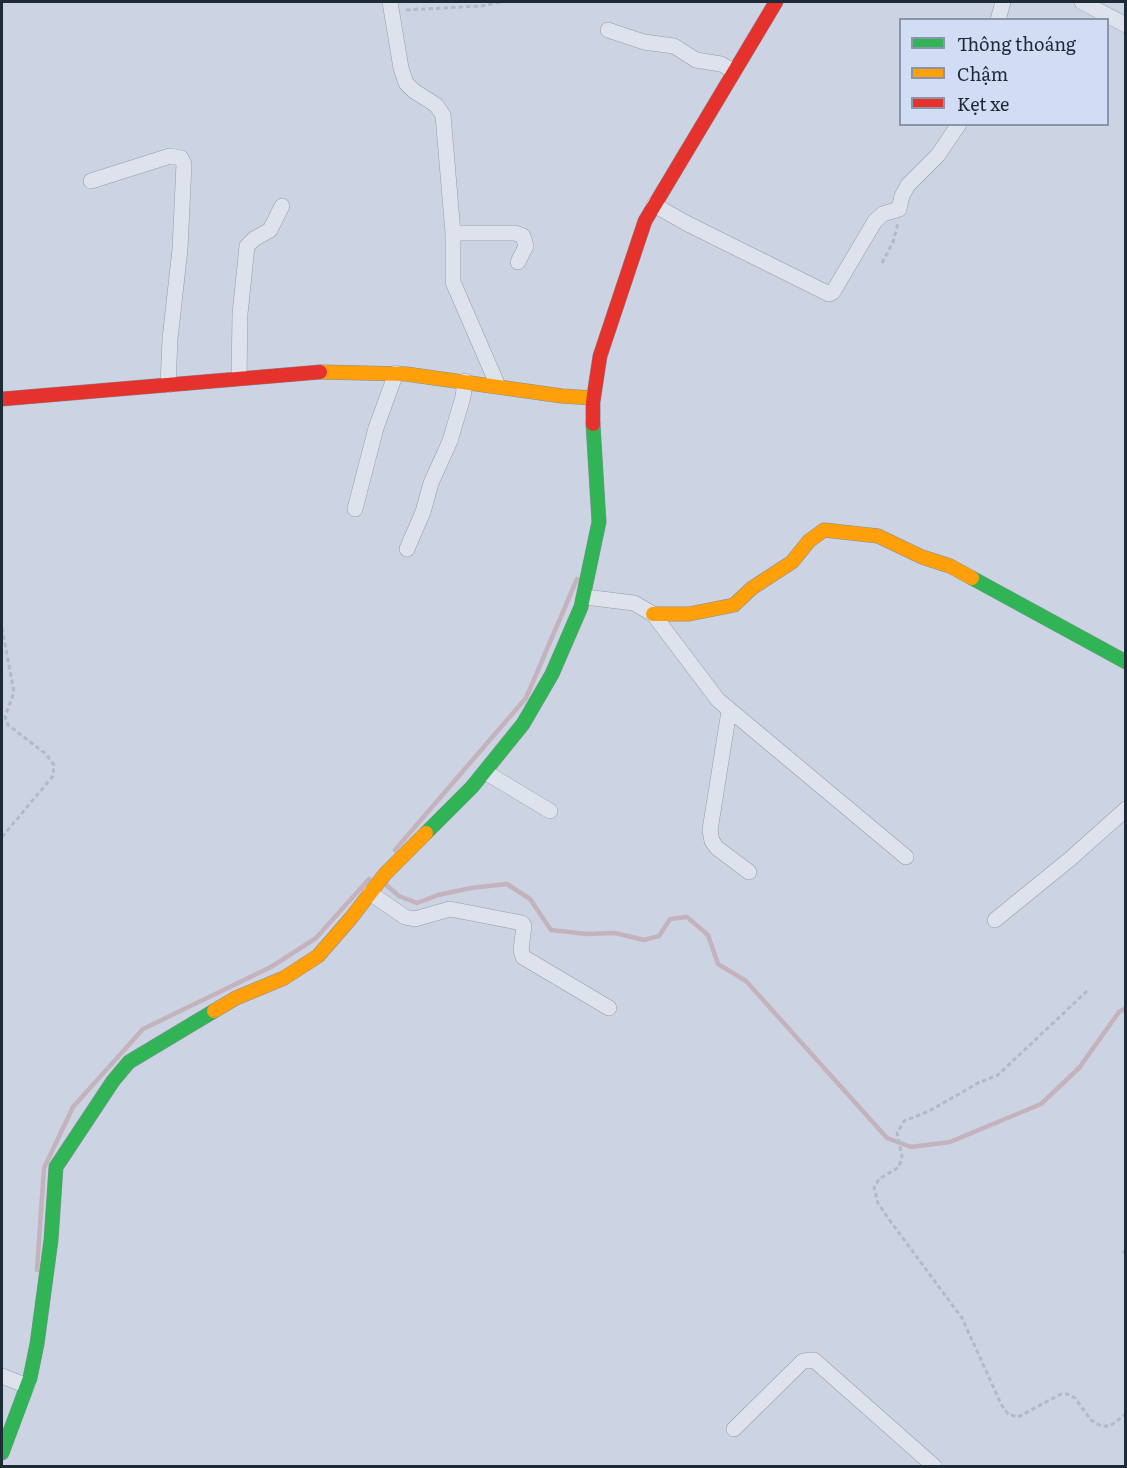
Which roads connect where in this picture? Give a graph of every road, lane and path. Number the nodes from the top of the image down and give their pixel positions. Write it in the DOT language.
graph roads {
  1 [pos="501,2"];
  2 [pos="776,2"];
  3 [pos="1003,2"];
  4 [pos="1082,2"];
  5 [pos="391,6"];
  6 [pos="999,18"];
  7 [pos="1125,26"];
  8 [pos="608,30"];
  9 [pos="734,71"];
  10 [pos="958,126"];
  11 [pos="91,182"];
  12 [pos="654,205"];
  13 [pos="282,207"];
  14 [pos="899,209"];
  15 [pos="453,232"];
  16 [pos="518,262"];
  17 [pos="882,263"];
  18 [pos="396,373"];
  19 [pos="239,378"];
  20 [pos="465,381"];
  21 [pos="168,385"];
  22 [pos="498,386"];
  23 [pos="584,398"];
  24 [pos="2,399"];
  25 [pos="355,509"];
  26 [pos="407,549"];
  27 [pos="585,597"];
  28 [pos="653,614"];
  29 [pos="2,628"];
  30 [pos="1125,662"];
  31 [pos="729,711"];
  32 [pos="485,772"];
  33 [pos="1125,809"];
  34 [pos="550,811"];
  35 [pos="2,837"];
  36 [pos="906,857"];
  37 [pos="749,872"];
  38 [pos="370,893"];
  39 [pos="995,920"];
  40 [pos="1087,991"];
  41 [pos="609,1008"];
  42 [pos="15,1381"];
  43 [pos="1125,1414"];
  44 [pos="734,1429"];
  45 [pos="2,1454"];
  46 [pos="934,1467"];
  1 -- 5 [label="path"];
  2 -- 9 [label="street"];
  3 -- 6 [label="street"];
  4 -- 7 [label="street"];
  5 -- 15 [label="street"];
  8 -- 9 [label="street"];
  9 -- 12 [label="street"];
  10 -- 14 [label="street"];
  11 -- 21 [label="street"];
  12 -- 14 [label="street"];
  12 -- 23 [label="street"];
  13 -- 19 [label="street"];
  14 -- 17 [label="path"];
  15 -- 16 [label="street"];
  15 -- 22 [label="street"];
  18 -- 19 [label="street"];
  18 -- 20 [label="street"];
  18 -- 25 [label="street"];
  19 -- 21 [label="street"];
  20 -- 22 [label="street"];
  20 -- 26 [label="street"];
  21 -- 24 [label="street"];
  22 -- 23 [label="street"];
  23 -- 27 [label="street"];
  27 -- 28 [label="street"];
  27 -- 32 [label="street"];
  28 -- 30 [label="street"];
  28 -- 31 [label="street"];
  29 -- 35 [label="path"];
  31 -- 36 [label="street"];
  31 -- 37 [label="street"];
  32 -- 34 [label="street"];
  32 -- 38 [label="street"];
  33 -- 39 [label="street"];
  38 -- 41 [label="street"];
  38 -- 42 [label="street"];
  40 -- 43 [label="path"];
  42 -- 45 [label="street"];
  44 -- 46 [label="street"];
}
